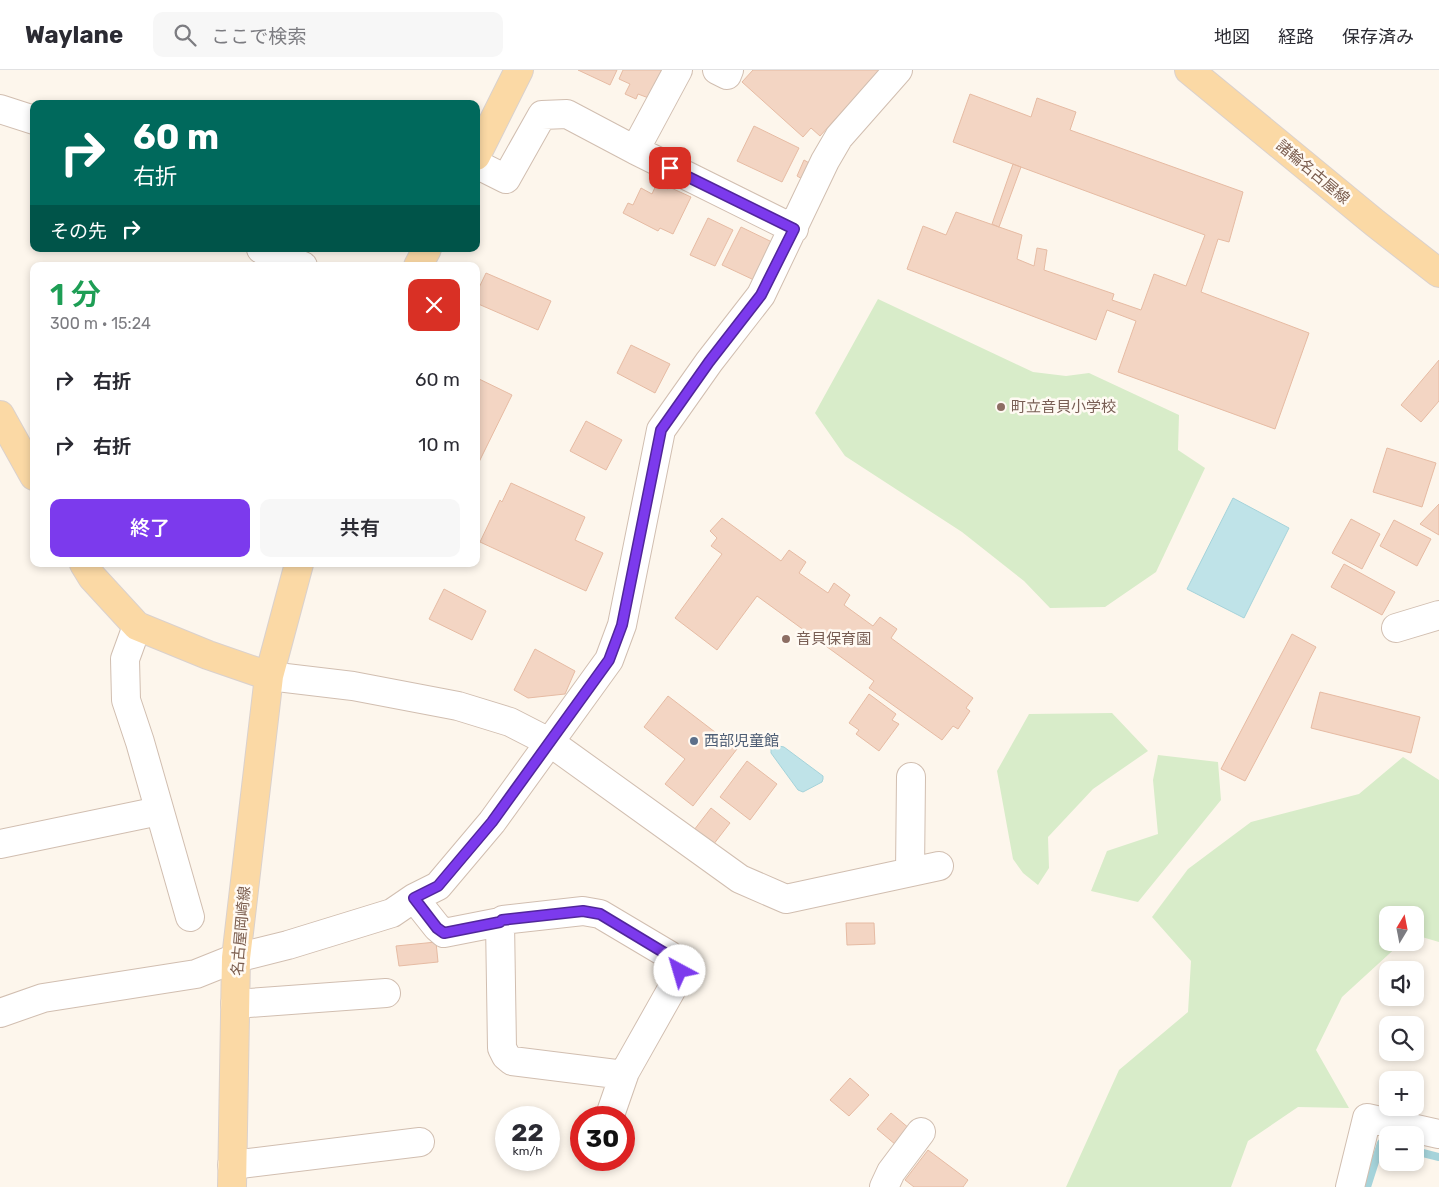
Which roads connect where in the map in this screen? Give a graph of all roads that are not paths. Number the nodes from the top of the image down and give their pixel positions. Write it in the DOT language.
graph roads {
  1 [pos="518,70"];
  2 [pos="678,70"];
  3 [pos="717,70"];
  4 [pos="729,70"];
  5 [pos="898,70"];
  6 [pos="1197,72"];
  7 [pos="0,109"];
  8 [pos="30,119"];
  9 [pos="480,148"];
  10 [pos="635,150"];
  11 [pos="480,166"];
  12 [pos="794,229"];
  13 [pos="268,252"];
  14 [pos="293,262"];
  15 [pos="1439,273"];
  16 [pos="0,415"];
  17 [pos="30,469"];
  18 [pos="86,567"];
  19 [pos="298,567"];
  20 [pos="1439,615"];
  21 [pos="137,626"];
  22 [pos="1396,628"];
  23 [pos="269,676"];
  24 [pos="551,743"];
  25 [pos="911,777"];
  26 [pos="159,811"];
  27 [pos="0,844"];
  28 [pos="939,866"];
  29 [pos="910,872"];
  30 [pos="414,898"];
  31 [pos="190,917"];
  32 [pos="500,922"];
  33 [pos="236,958"];
  34 [pos="386,993"];
  35 [pos="235,1004"];
  36 [pos="0,1013"];
  37 [pos="624,1075"];
  38 [pos="613,1106"];
  39 [pos="921,1132"];
  40 [pos="1439,1134"];
  41 [pos="420,1142"];
  42 [pos="232,1176"];
  43 [pos="884,1187"];
  44 [pos="1350,1187"];
  1 -- 9 [label="main road"];
  2 -- 10 [label="street"];
  3 -- 4 [label="street"];
  5 -- 12 [label="street"];
  6 -- 15 [label="main road, 諸輪名古屋線"];
  7 -- 8 [label="street"];
  10 -- 11 [label="street"];
  10 -- 12 [label="street"];
  12 -- 24 [label="street"];
  13 -- 14 [label="street"];
  16 -- 17 [label="main road"];
  18 -- 21 [label="main road"];
  19 -- 23 [label="main road, 名古屋岡崎線"];
  20 -- 22 [label="street"];
  21 -- 23 [label="main road"];
  21 -- 26 [label="street"];
  23 -- 24 [label="street"];
  23 -- 33 [label="main road, 名古屋岡崎線"];
  24 -- 29 [label="street"];
  24 -- 30 [label="street"];
  25 -- 29 [label="street"];
  26 -- 27 [label="street"];
  26 -- 31 [label="street"];
  28 -- 29 [label="street"];
  30 -- 32 [label="street"];
  30 -- 33 [label="street"];
  32 -- 37 [label="street"];
  32 -- 37 [label="street"];
  33 -- 35 [label="main road, 名古屋岡崎線"];
  33 -- 36 [label="street"];
  34 -- 35 [label="street"];
  35 -- 42 [label="main road, 名古屋岡崎線"];
  37 -- 38 [label="street"];
  39 -- 43 [label="street"];
  40 -- 44 [label="street"];
  41 -- 42 [label="street"];
}
